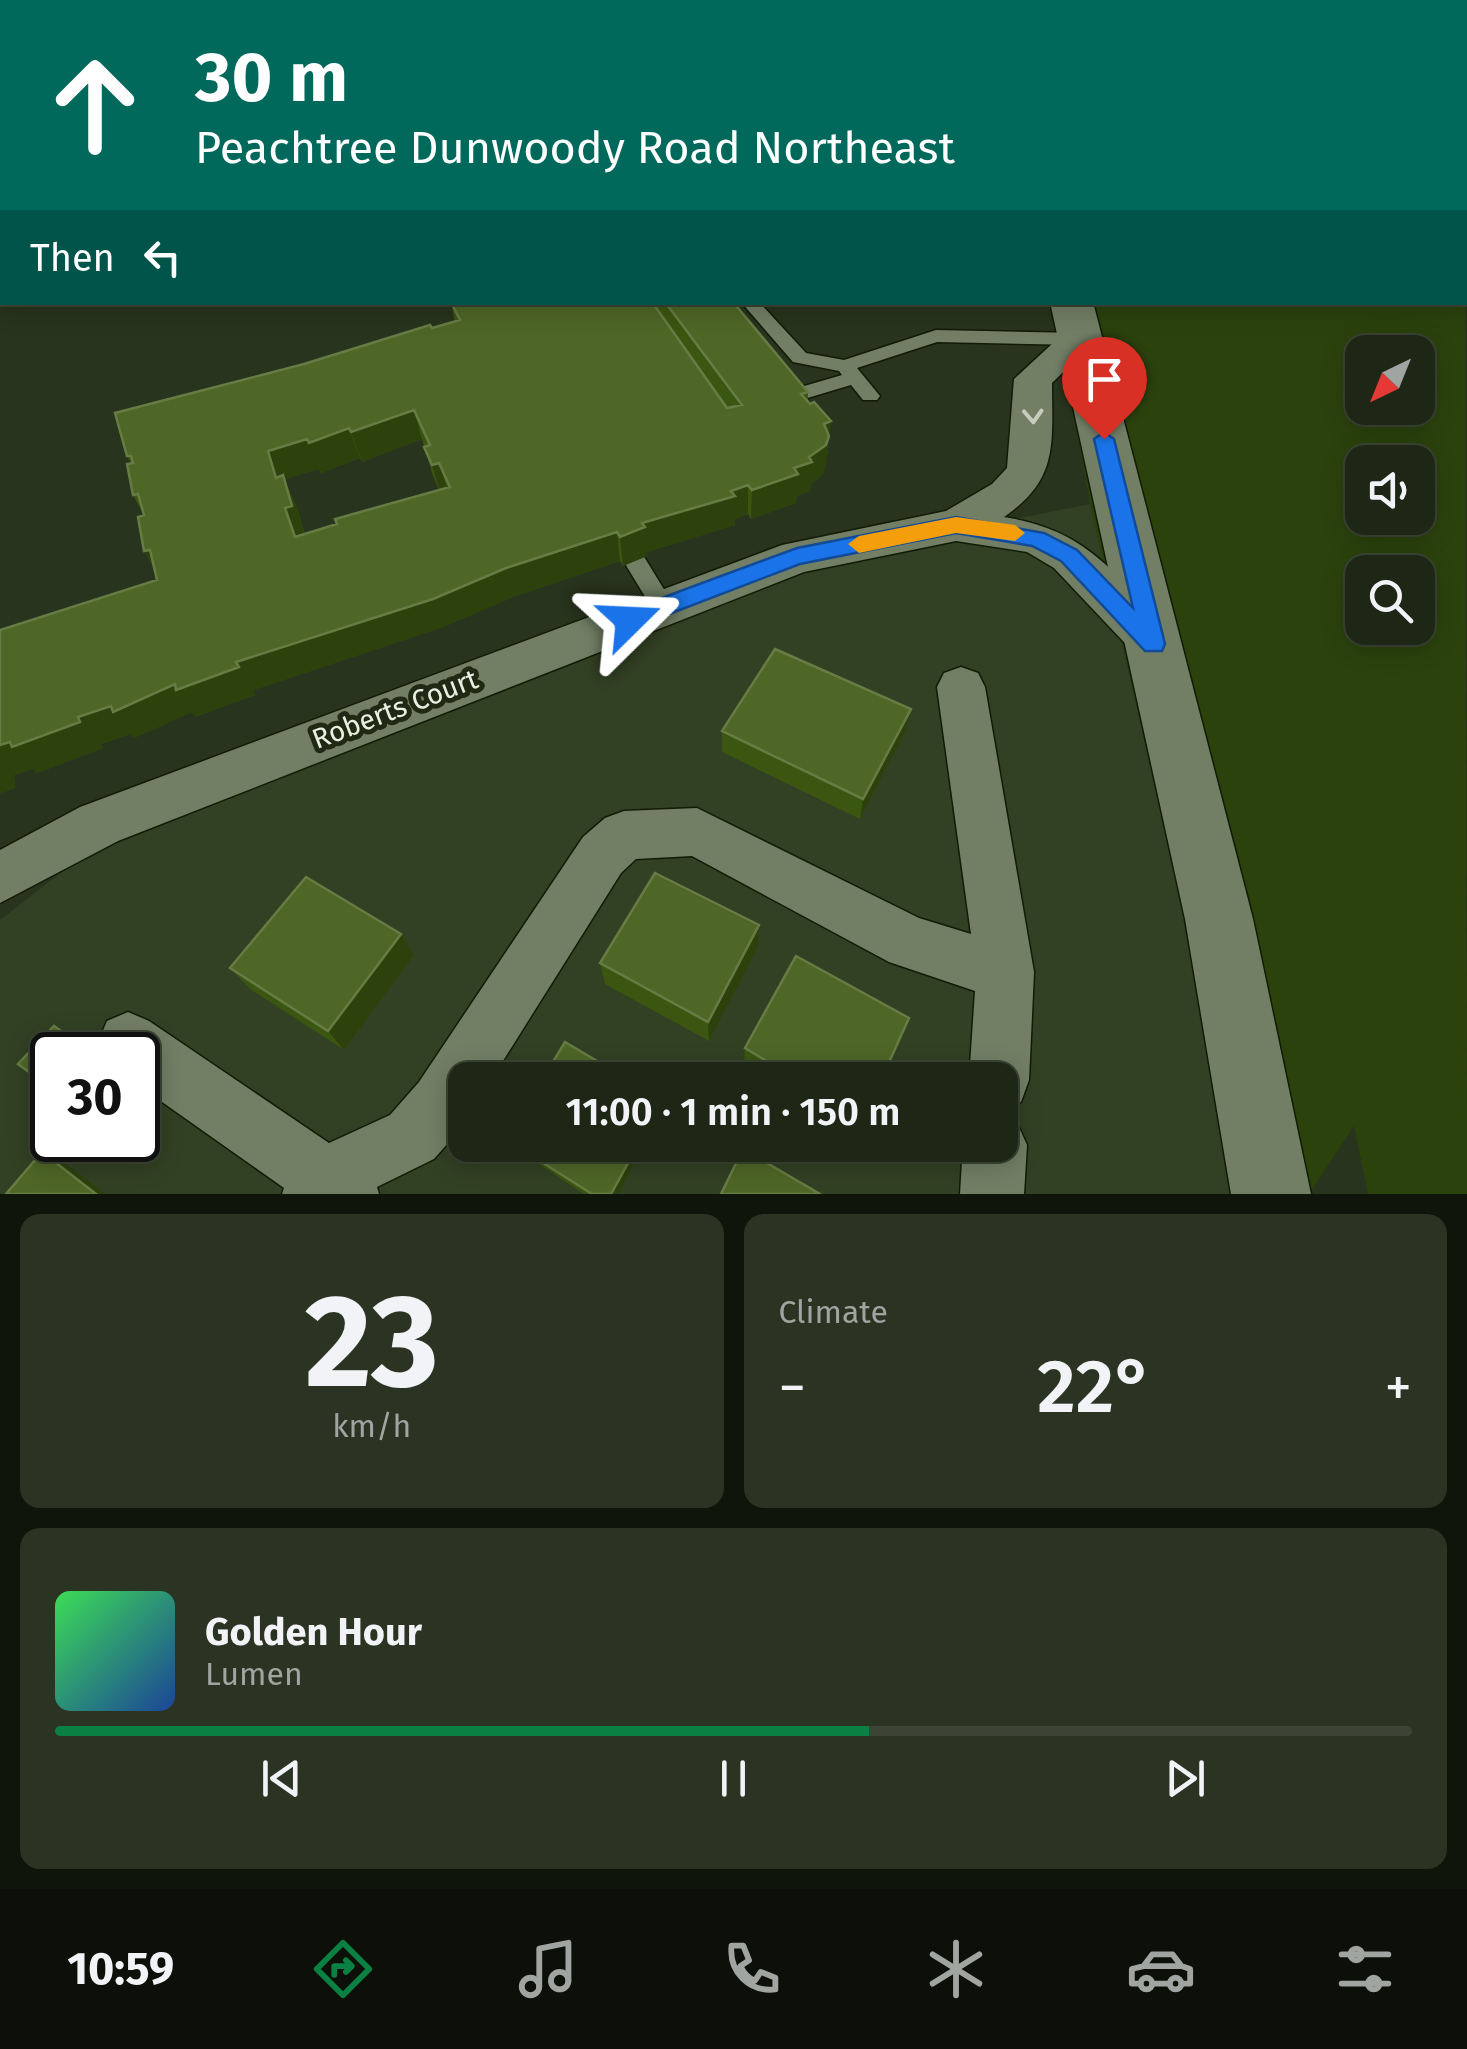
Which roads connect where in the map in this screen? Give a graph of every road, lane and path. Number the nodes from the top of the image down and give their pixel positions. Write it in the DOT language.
graph roads {
  1 [pos="752,305"];
  2 [pos="1075,321"];
  3 [pos="849,372"];
  4 [pos="870,396"];
  5 [pos="784,398"];
  6 [pos="956,525"];
  7 [pos="636,561"];
  8 [pos="664,607"];
  9 [pos="1154,644"];
  10 [pos="961,687"];
  11 [pos="0,878"];
  12 [pos="1005,972"];
  13 [pos="1000,1062"];
  14 [pos="160,1066"];
  15 [pos="994,1162"];
  16 [pos="328,1189"];
  17 [pos="992,1194"];
  18 [pos="1271,1194"];
  1 -- 3 [label="lane"];
  2 -- 3 [label="lane"];
  2 -- 6 [label="street, one-way"];
  2 -- 9 [label="street"];
  3 -- 4 [label="lane"];
  3 -- 5 [label="lane"];
  6 -- 8 [label="street, Roberts Court"];
  6 -- 9 [label="street"];
  7 -- 8 [label="lane"];
  8 -- 11 [label="street, Roberts Court"];
  9 -- 18 [label="street"];
  10 -- 12 [label="street"];
  12 -- 13 [label="street"];
  12 -- 16 [label="street"];
  14 -- 16 [label="street"];
  15 -- 17 [label="street"];
}
